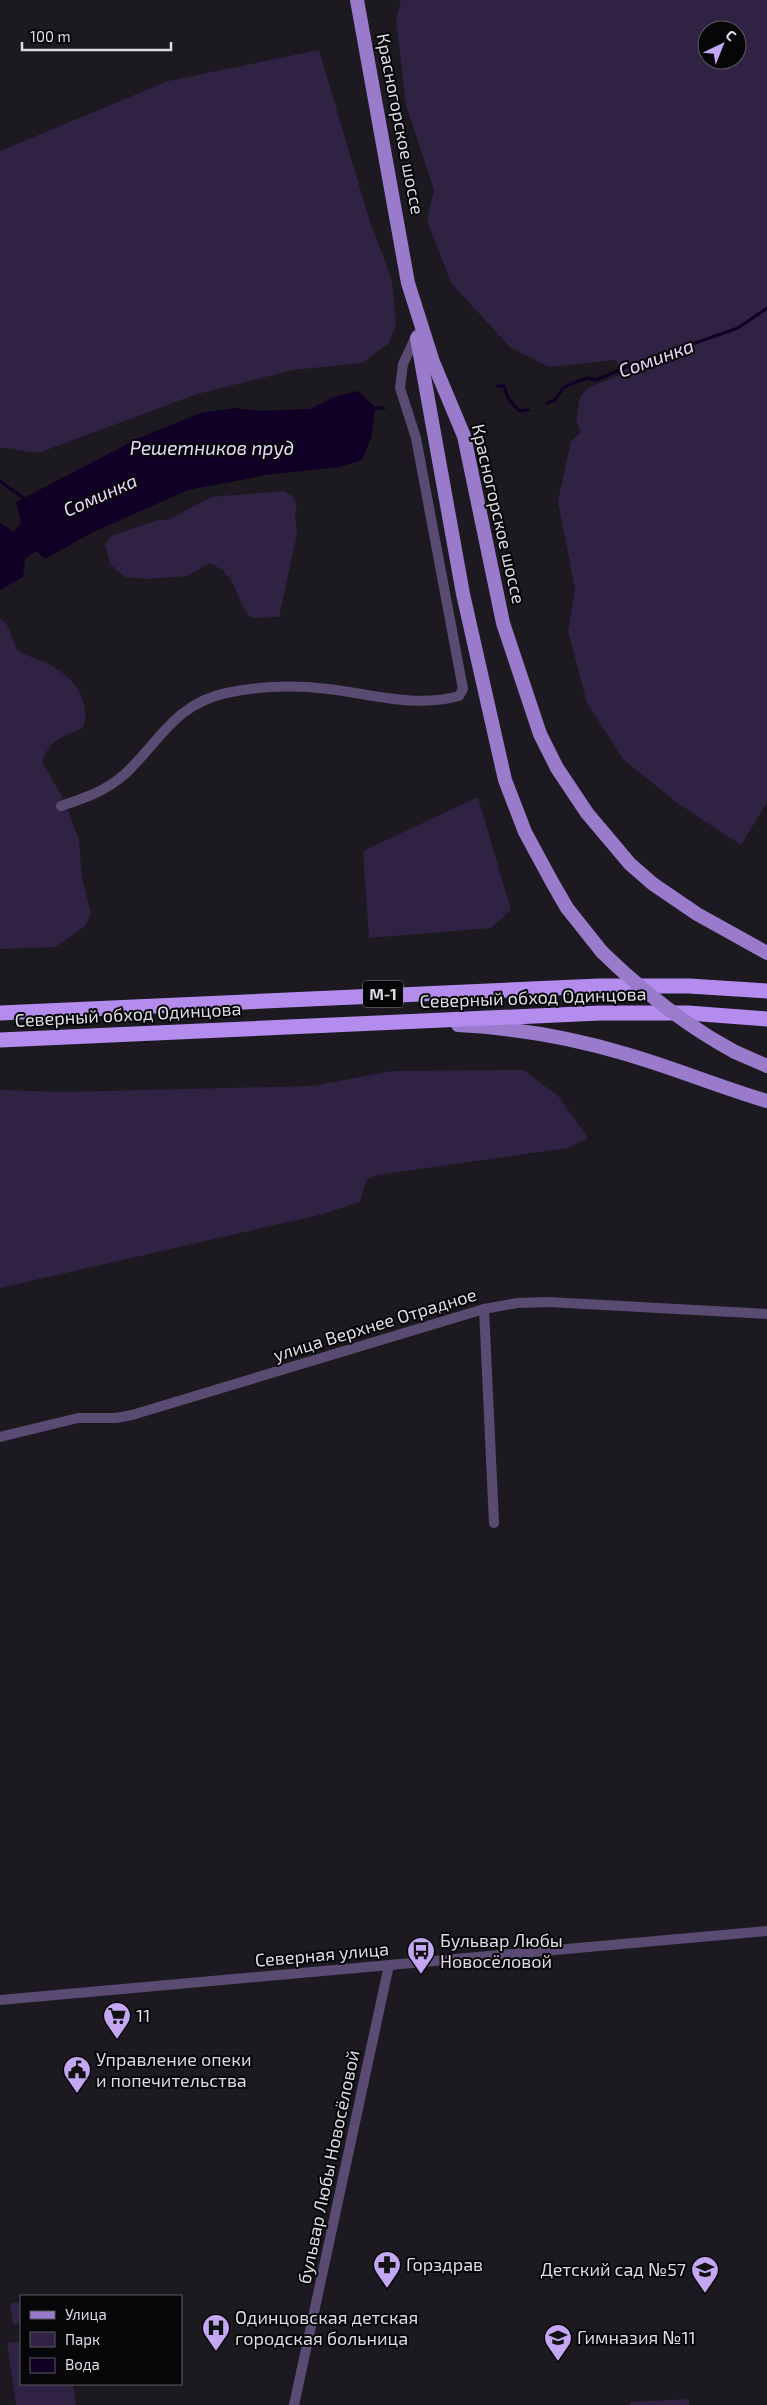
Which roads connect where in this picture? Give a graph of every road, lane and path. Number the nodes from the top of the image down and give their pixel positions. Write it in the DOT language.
graph roads {
  1 [pos="358,3"];
  2 [pos="408,283"];
  3 [pos="417,334"];
  4 [pos="61,806"];
  5 [pos="767,953"];
  6 [pos="767,991"];
  7 [pos="0,1012"];
  8 [pos="767,1019"];
  9 [pos="359,1023"];
  10 [pos="0,1040"];
  11 [pos="767,1066"];
  12 [pos="767,1101"];
  13 [pos="484,1309"];
  14 [pos="767,1314"];
  15 [pos="0,1438"];
  16 [pos="494,1523"];
  17 [pos="767,1930"];
  18 [pos="389,1965"];
  19 [pos="0,2000"];
  20 [pos="294,2405"];
  1 -- 2 [label="main road, Красногорское шоссе"];
  2 -- 3 [label="main road"];
  2 -- 5 [label="main road, Красногорское шоссе"];
  3 -- 4 [label="street"];
  3 -- 11 [label="main road, bridge"];
  6 -- 7 [label="highway, Северный обход Одинцова / М-1"];
  8 -- 9 [label="highway, Северный обход Одинцова / М-1"];
  9 -- 10 [label="highway, Северный обход Одинцова / М-1"];
  9 -- 12 [label="main road"];
  13 -- 14 [label="street, улица Верхнее Отрадное"];
  13 -- 15 [label="street, улица Верхнее Отрадное"];
  13 -- 16 [label="street"];
  17 -- 18 [label="street, Северная улица"];
  18 -- 19 [label="street, Северная улица"];
  18 -- 20 [label="street, бульвар Любы Новосёловой"];
}
